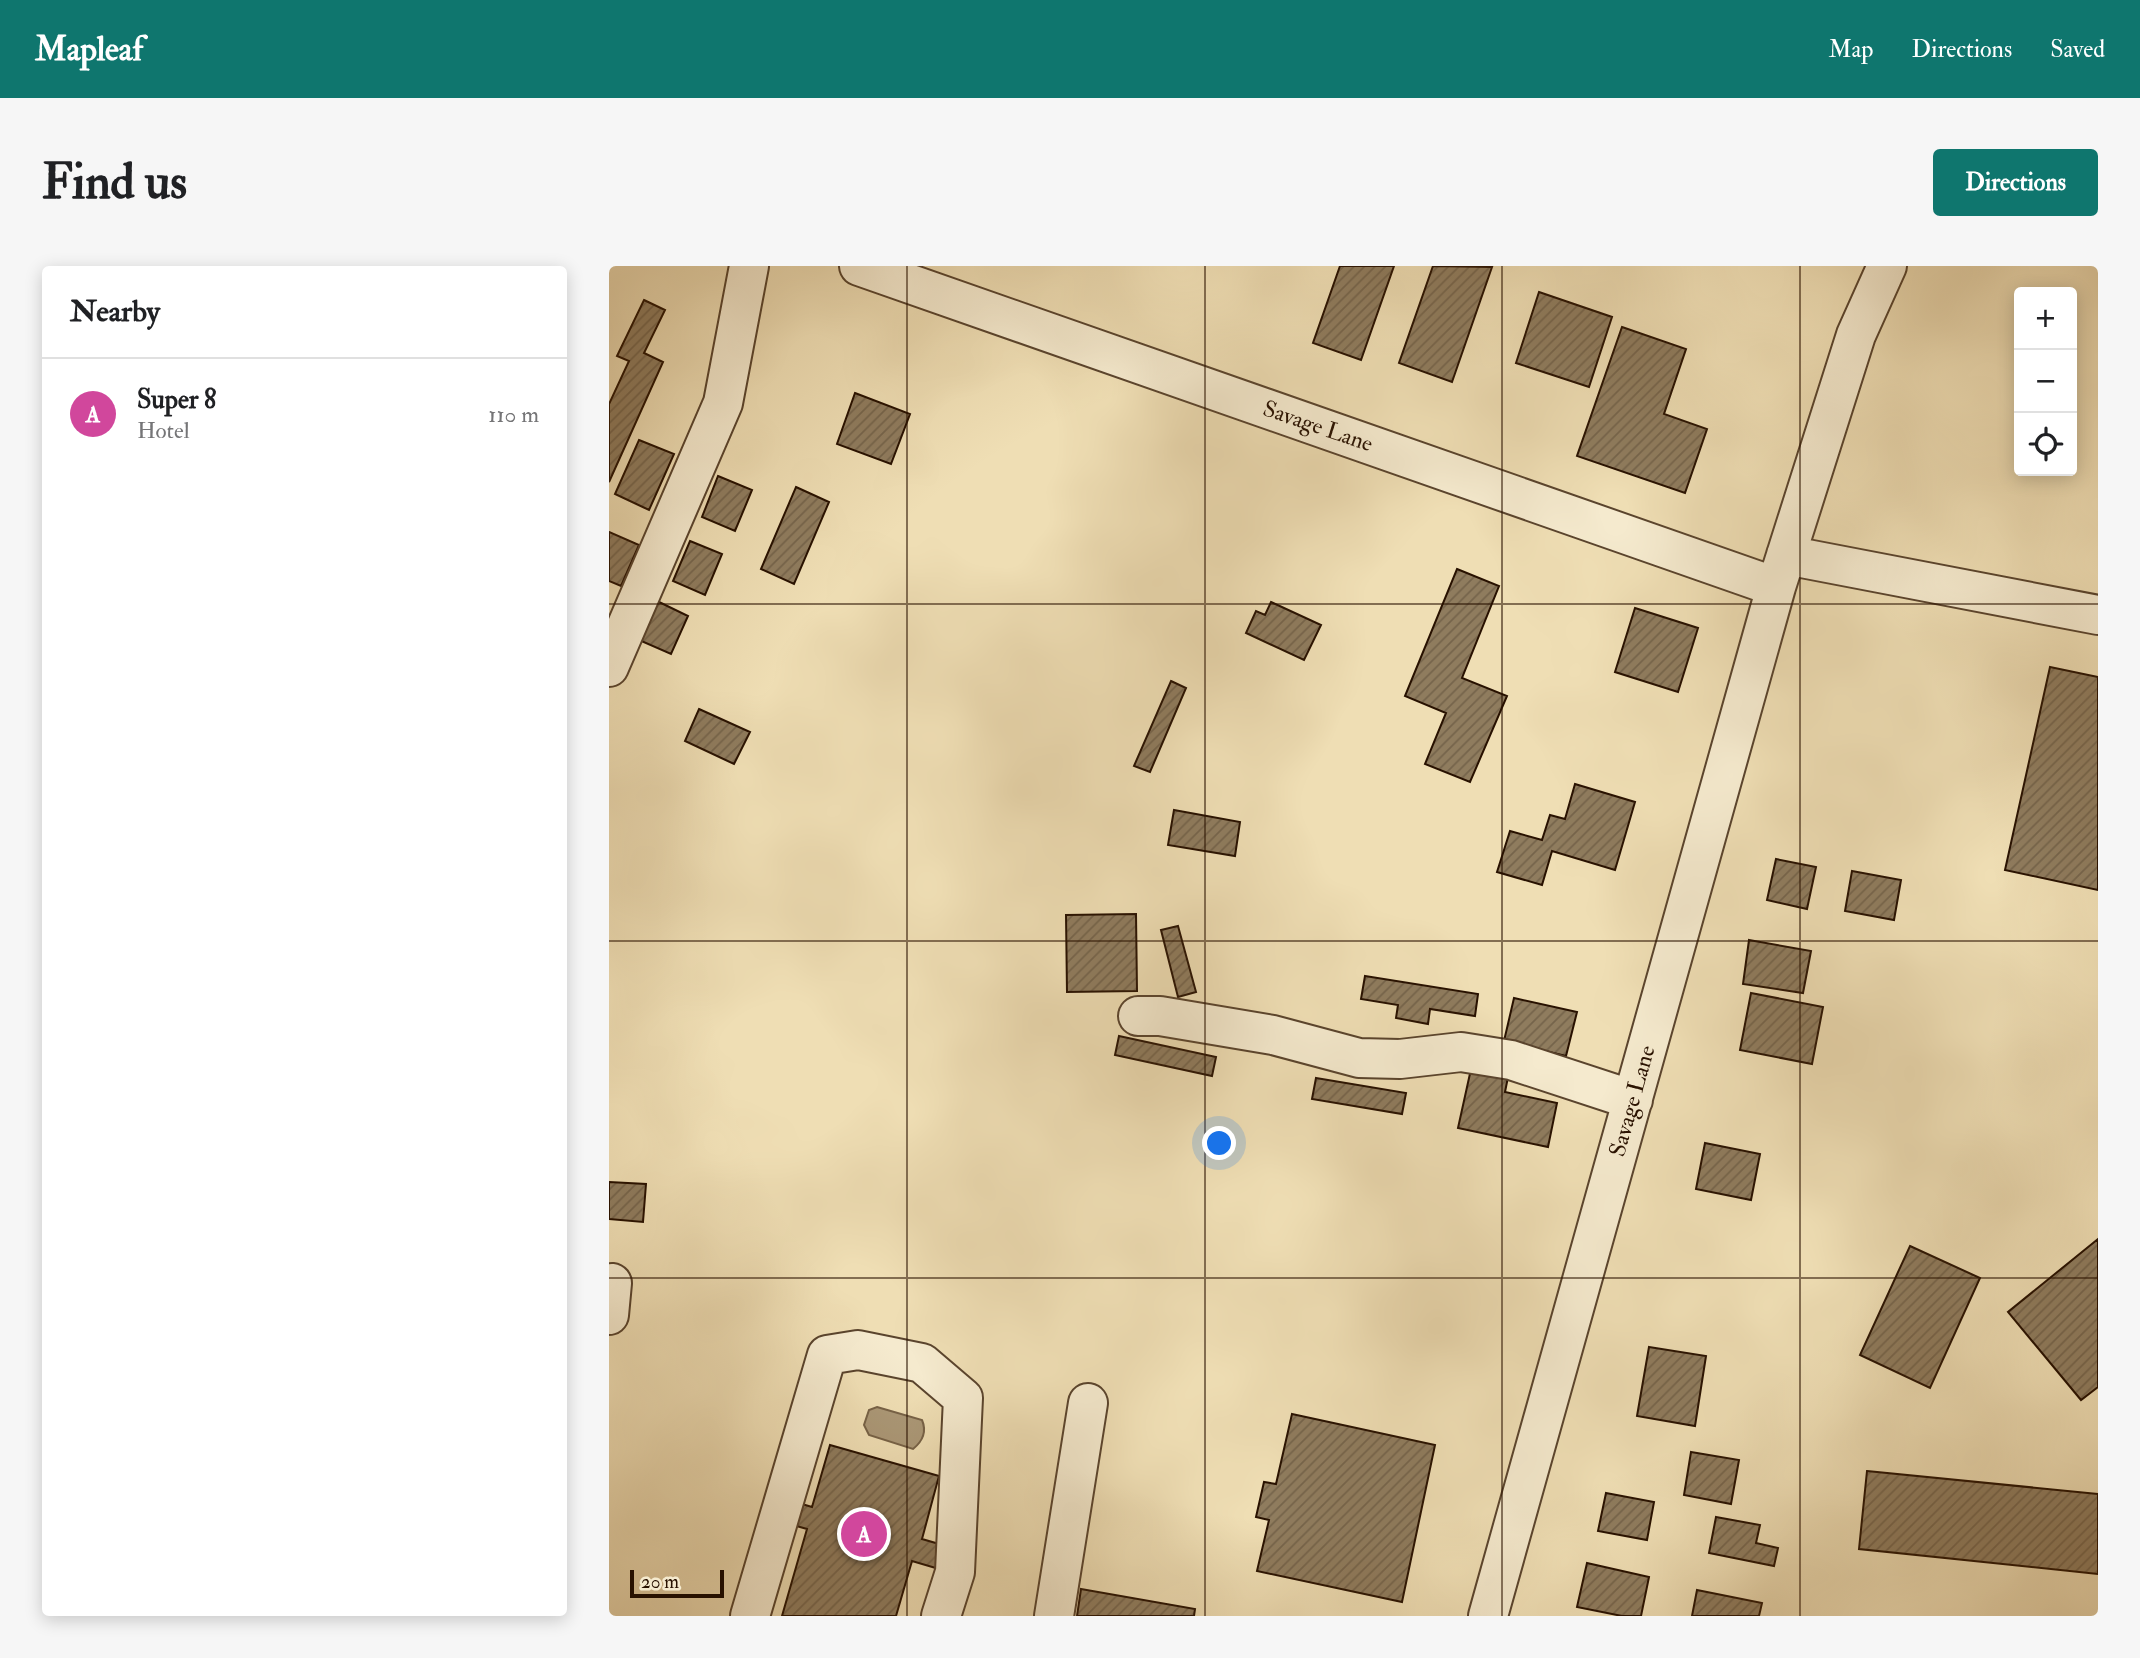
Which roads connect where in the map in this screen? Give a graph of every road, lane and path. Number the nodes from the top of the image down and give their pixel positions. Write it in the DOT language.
graph roads {
  1 [pos="749,266"];
  2 [pos="859,266"];
  3 [pos="1887,266"];
  4 [pos="1781,571"];
  5 [pos="2098,615"];
  6 [pos="609,667"];
  7 [pos="1138,1016"];
  8 [pos="1633,1100"];
  9 [pos="1088,1403"];
  10 [pos="750,1616"];
  11 [pos="941,1616"];
  12 [pos="1054,1616"];
  13 [pos="1488,1616"];
  1 -- 6 [label="street"];
  2 -- 4 [label="street, Savage Lane"];
  3 -- 4 [label="street, Savage Lane"];
  4 -- 5 [label="street"];
  4 -- 8 [label="street, Savage Lane"];
  7 -- 8 [label="street"];
  8 -- 13 [label="street, Savage Lane"];
  9 -- 12 [label="street"];
  10 -- 11 [label="street"];
}
